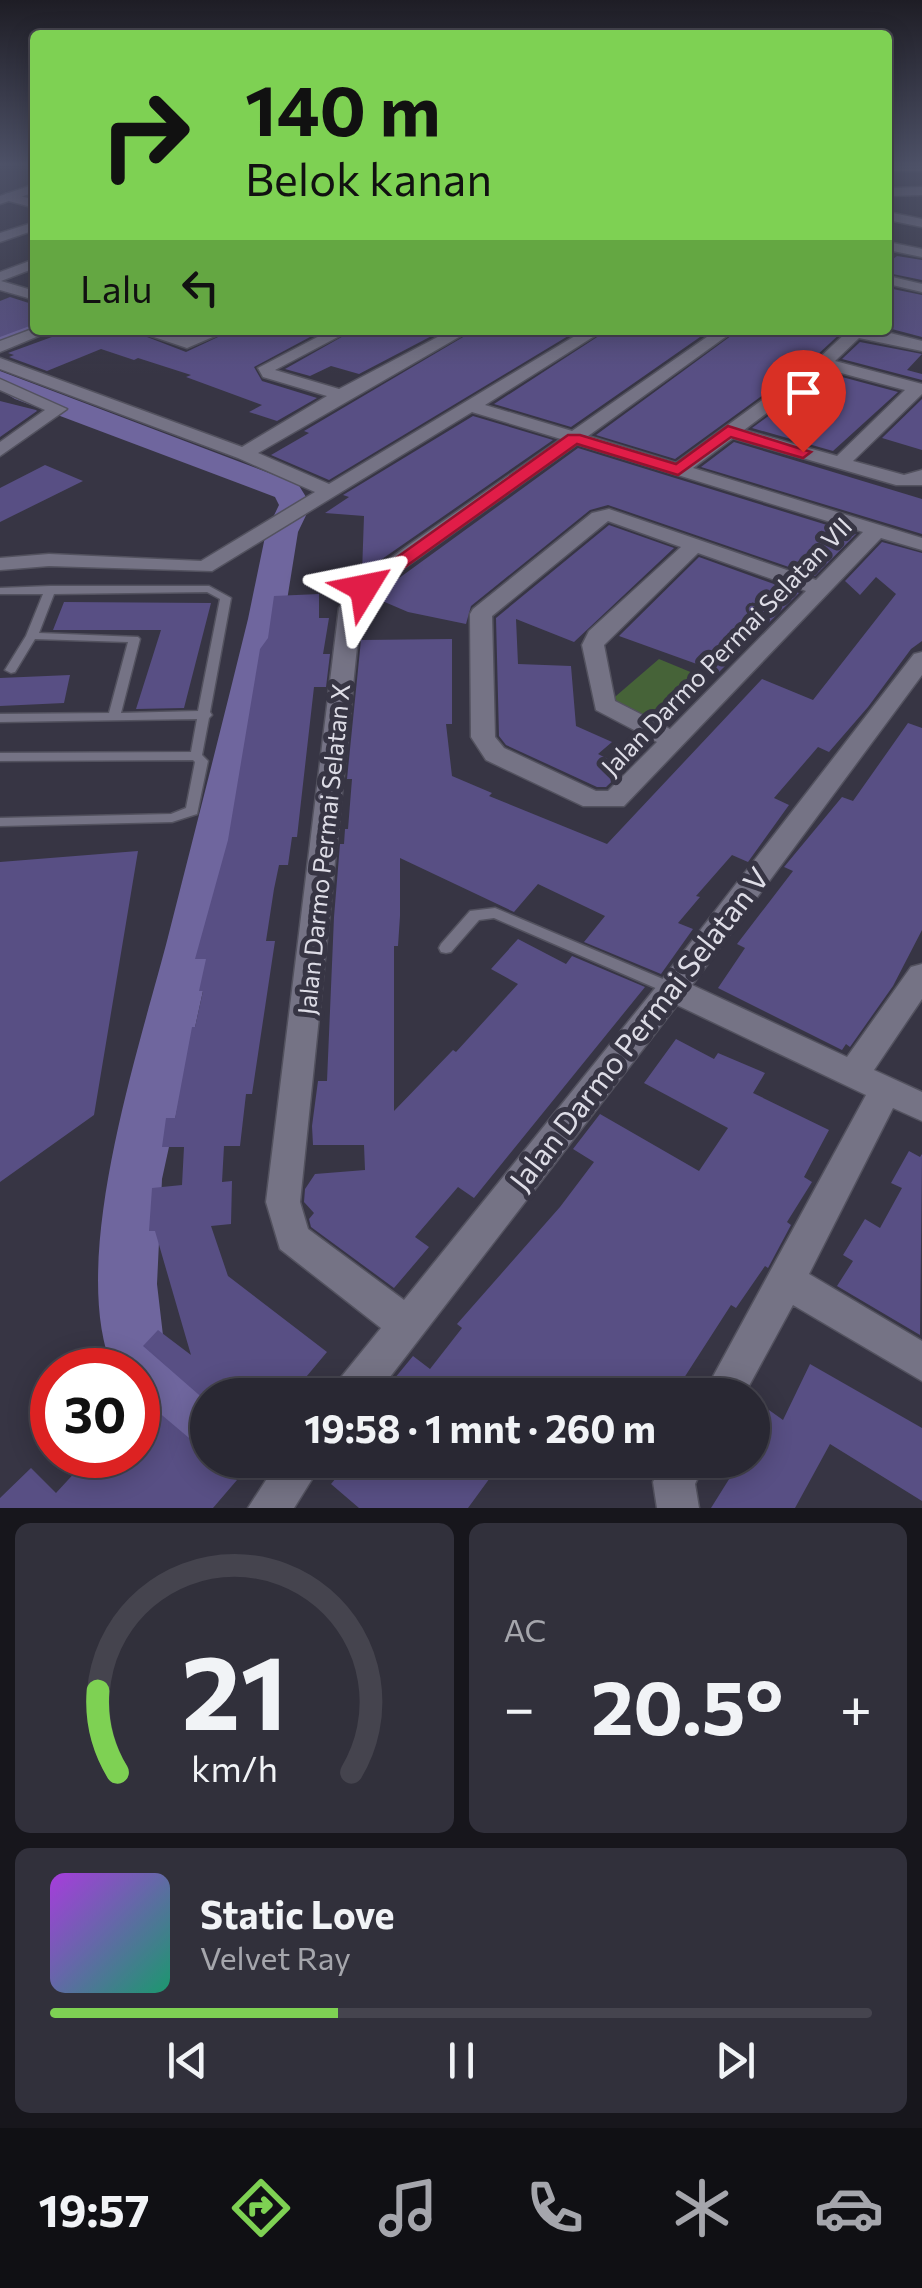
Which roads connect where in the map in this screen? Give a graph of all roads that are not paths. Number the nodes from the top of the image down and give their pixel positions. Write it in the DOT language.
graph roads {
  1 [pos="892,247"];
  2 [pos="922,253"];
  3 [pos="30,265"];
  4 [pos="0,276"];
  5 [pos="892,281"];
  6 [pos="0,285"];
  7 [pos="922,288"];
  8 [pos="30,294"];
  9 [pos="32,335"];
  10 [pos="157,335"];
  11 [pos="211,335"];
  12 [pos="333,335"];
  13 [pos="454,335"];
  14 [pos="588,335"];
  15 [pos="721,335"];
  16 [pos="853,335"];
  17 [pos="879,335"];
  18 [pos="922,346"];
  19 [pos="0,347"];
  20 [pos="0,363"];
  21 [pos="823,363"];
  22 [pos="0,384"];
  23 [pos="919,388"];
  24 [pos="341,395"];
  25 [pos="470,406"];
  26 [pos="728,431"];
  27 [pos="574,438"];
  28 [pos="0,450"];
  29 [pos="244,454"];
  30 [pos="840,463"];
  31 [pos="678,470"];
  32 [pos="912,479"];
  33 [pos="332,492"];
  34 [pos="876,530"];
  35 [pos="922,544"];
  36 [pos="695,545"];
  37 [pos="0,564"];
  38 [pos="817,588"];
  39 [pos="50,589"];
  40 [pos="0,591"];
  41 [pos="32,636"];
  42 [pos="922,659"];
  43 [pos="11,670"];
  44 [pos="206,714"];
  45 [pos="114,716"];
  46 [pos="0,718"];
  47 [pos="673,740"];
  48 [pos="196,756"];
  49 [pos="0,757"];
  50 [pos="0,822"];
  51 [pos="446,948"];
  52 [pos="922,975"];
  53 [pos="672,989"];
  54 [pos="870,1081"];
  55 [pos="922,1107"];
  56 [pos="787,1281"];
  57 [pos="404,1324"];
  58 [pos="922,1362"];
  59 [pos="364,1378"];
  60 [pos="733,1378"];
  61 [pos="291,1478"];
  62 [pos="676,1478"];
  63 [pos="269,1508"];
  64 [pos="678,1508"];
  1 -- 2 [label="street"];
  3 -- 4 [label="street"];
  5 -- 7 [label="street"];
  6 -- 8 [label="street"];
  9 -- 19 [label="street"];
  10 -- 11 [label="street"];
  12 -- 24 [label="street"];
  13 -- 24 [label="street"];
  14 -- 25 [label="street"];
  15 -- 27 [label="street, Jalan Darmo Permai Selatan X"];
  16 -- 21 [label="street"];
  17 -- 18 [label="street"];
  20 -- 29 [label="street"];
  21 -- 23 [label="street"];
  21 -- 26 [label="street"];
  22 -- 28 [label="street"];
  23 -- 30 [label="street"];
  24 -- 29 [label="street"];
  25 -- 27 [label="street"];
  25 -- 33 [label="street"];
  26 -- 30 [label="street"];
  26 -- 31 [label="street"];
  27 -- 31 [label="street"];
  27 -- 57 [label="street, Jalan Darmo Permai Selatan X"];
  29 -- 33 [label="street"];
  30 -- 32 [label="street"];
  31 -- 34 [label="street"];
  33 -- 37 [label="street"];
  34 -- 35 [label="street"];
  34 -- 38 [label="street, Jalan Darmo Permai Selatan VII"];
  36 -- 38 [label="street"];
  36 -- 47 [label="street"];
  36 -- 47 [label="street, Jalan Darmo Permai Selatan VII"];
  38 -- 47 [label="street, Jalan Darmo Permai Selatan VII"];
  39 -- 40 [label="lane"];
  39 -- 41 [label="lane"];
  39 -- 44 [label="lane"];
  41 -- 43 [label="lane"];
  41 -- 45 [label="lane"];
  42 -- 53 [label="street, Jalan Darmo Permai Selatan V"];
  44 -- 45 [label="lane"];
  44 -- 48 [label="lane"];
  45 -- 46 [label="lane"];
  48 -- 49 [label="lane"];
  48 -- 50 [label="lane"];
  51 -- 53 [label="lane"];
  52 -- 54 [label="street"];
  53 -- 54 [label="street"];
  53 -- 57 [label="street, Jalan Darmo Permai Selatan V"];
  54 -- 55 [label="street"];
  54 -- 56 [label="street"];
  56 -- 58 [label="street"];
  56 -- 60 [label="street"];
  57 -- 59 [label="street, Jalan Darmo Permai Selatan V"];
  61 -- 63 [label="street"];
  62 -- 64 [label="street"];
}
